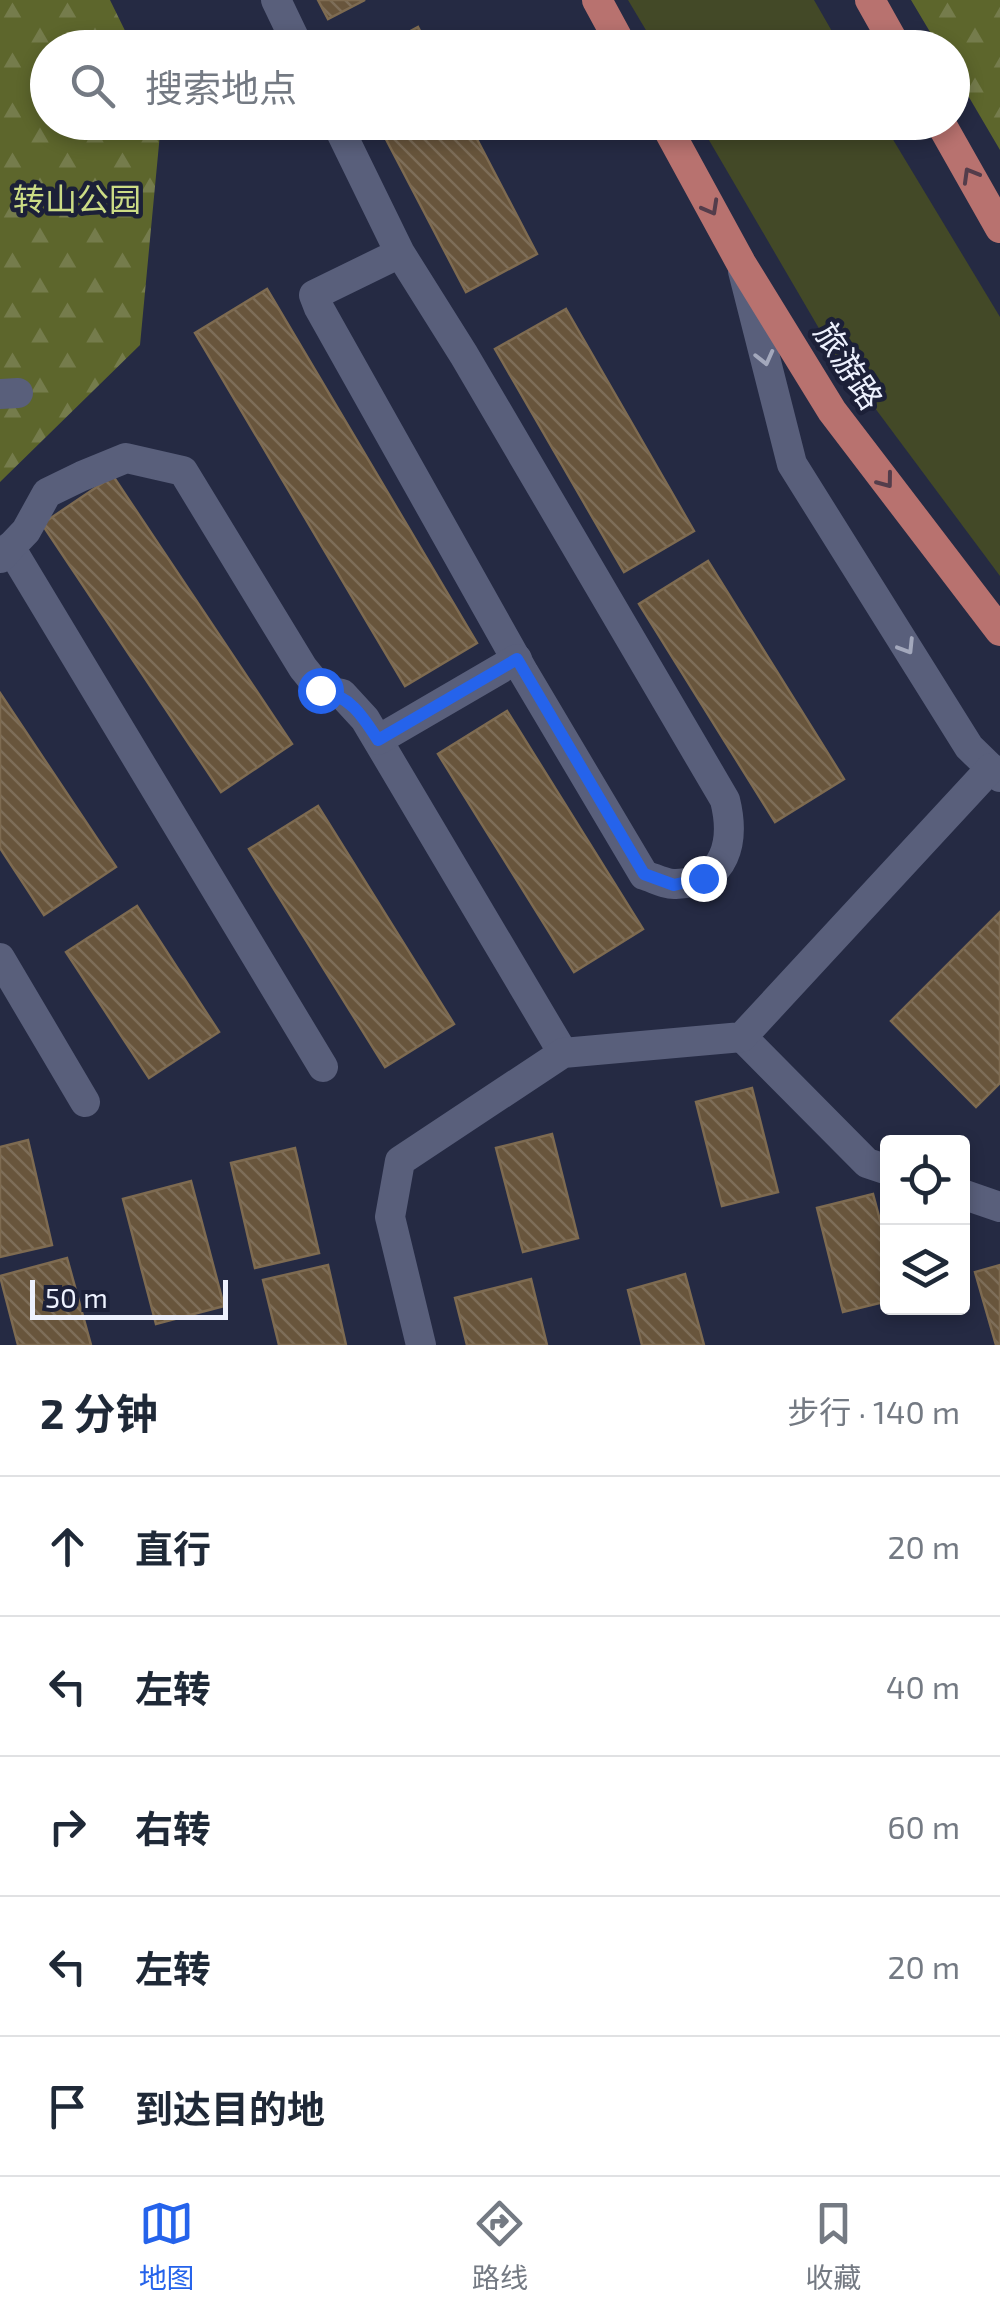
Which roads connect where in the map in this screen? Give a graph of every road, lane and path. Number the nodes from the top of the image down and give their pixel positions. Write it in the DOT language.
graph roads {
  1 [pos="276,0"];
  2 [pos="597,0"];
  3 [pos="870,0"];
  4 [pos="291,30"];
  5 [pos="613,30"];
  6 [pos="888,30"];
  7 [pos="345,140"];
  8 [pos="674,140"];
  9 [pos="950,140"];
  10 [pos="1000,228"];
  11 [pos="400,253"];
  12 [pos="741,264"];
  13 [pos="5,552"];
  14 [pos="1000,630"];
  15 [pos="517,659"];
  16 [pos="378,740"];
  17 [pos="996,773"];
  18 [pos="0,958"];
  19 [pos="742,1037"];
  20 [pos="563,1052"];
  21 [pos="323,1067"];
  22 [pos="86,1102"];
  23 [pos="880,1167"];
  24 [pos="970,1197"];
  25 [pos="1000,1207"];
  26 [pos="420,1345"];
  1 -- 4 [label="street"];
  2 -- 5 [label="main road"];
  3 -- 6 [label="main road"];
  7 -- 11 [label="street"];
  8 -- 12 [label="main road, 旅游路, one-way"];
  10 -- 9 [label="main road, one-way"];
  11 -- 15 [label="street"];
  11 -- 15 [label="street"];
  12 -- 14 [label="main road, 旅游路, one-way"];
  12 -- 17 [label="street, one-way"];
  13 -- 16 [label="street"];
  13 -- 21 [label="street"];
  15 -- 16 [label="street"];
  16 -- 20 [label="street"];
  17 -- 19 [label="street"];
  18 -- 22 [label="street"];
  19 -- 20 [label="street"];
  19 -- 23 [label="street"];
  20 -- 26 [label="street"];
  24 -- 25 [label="street"];
}
